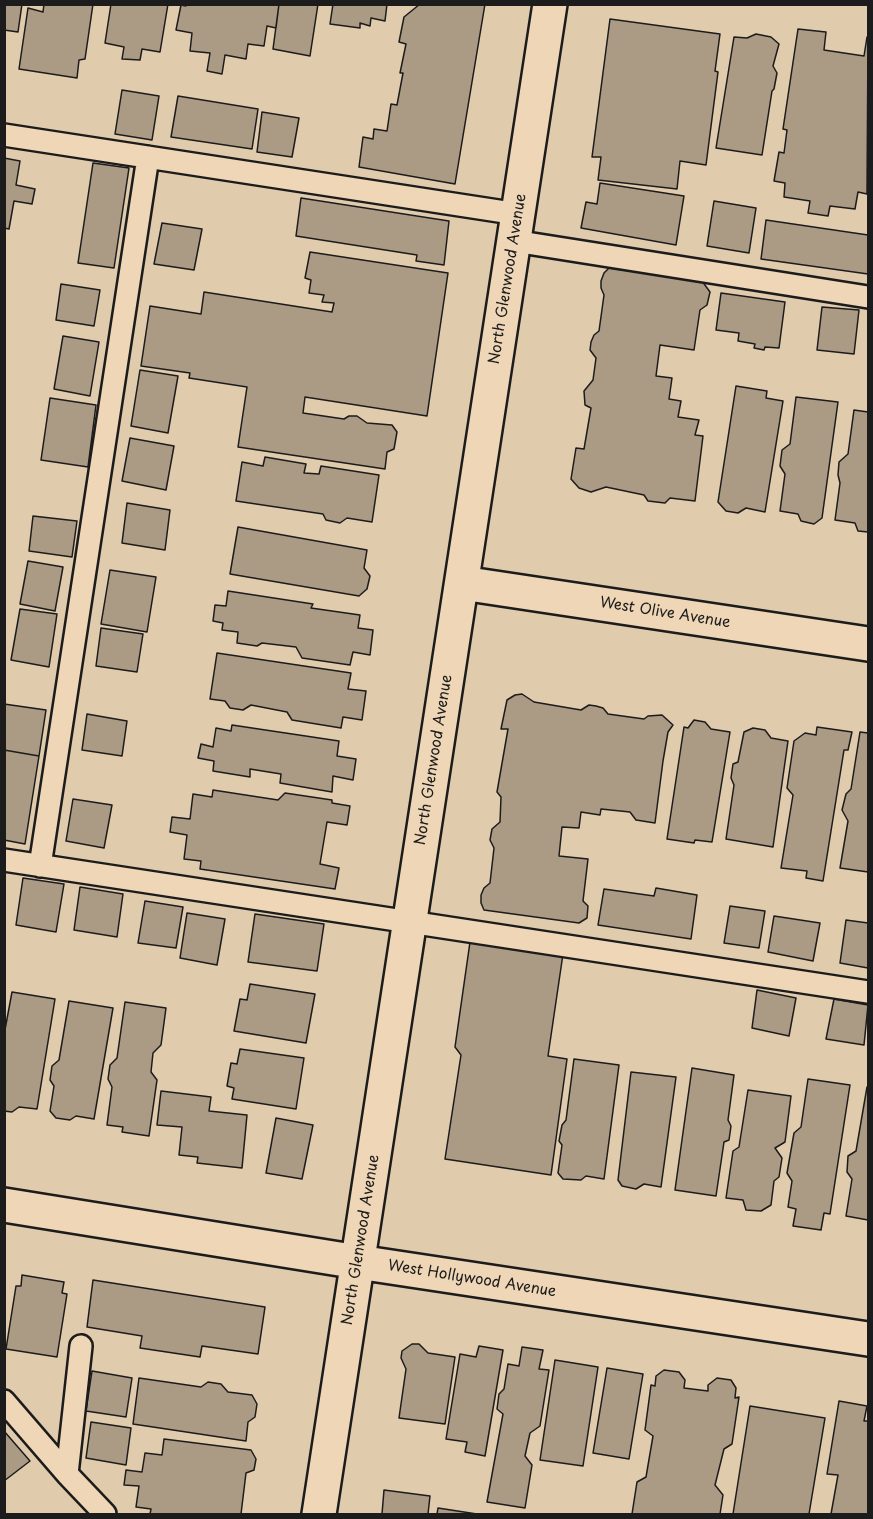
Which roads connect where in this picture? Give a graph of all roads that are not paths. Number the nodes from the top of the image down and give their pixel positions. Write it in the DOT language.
graph roads {
  1 [pos="550,4"];
  2 [pos="4,135"];
  3 [pos="148,157"];
  4 [pos="516,228"];
  5 [pos="868,297"];
  6 [pos="462,583"];
  7 [pos="868,644"];
  8 [pos="4,860"];
  9 [pos="40,866"];
  10 [pos="410,921"];
  11 [pos="868,992"];
  12 [pos="4,1205"];
  13 [pos="358,1262"];
  14 [pos="868,1339"];
  15 [pos="81,1346"];
  16 [pos="4,1401"];
  17 [pos="67,1474"];
  18 [pos="105,1515"];
  19 [pos="319,1515"];
  1 -- 4 [label="street, North Glenwood Avenue"];
  2 -- 3 [label="lane"];
  3 -- 4 [label="lane"];
  3 -- 9 [label="lane"];
  4 -- 5 [label="lane"];
  4 -- 6 [label="street, North Glenwood Avenue"];
  6 -- 7 [label="street, West Olive Avenue"];
  6 -- 10 [label="street, North Glenwood Avenue"];
  8 -- 9 [label="lane"];
  9 -- 10 [label="lane"];
  10 -- 11 [label="lane"];
  10 -- 13 [label="street, North Glenwood Avenue"];
  12 -- 13 [label="street, West Hollywood Avenue"];
  13 -- 14 [label="street, West Hollywood Avenue"];
  13 -- 19 [label="street, North Glenwood Avenue"];
  15 -- 17 [label="lane"];
  16 -- 17 [label="lane"];
  17 -- 18 [label="lane"];
}
